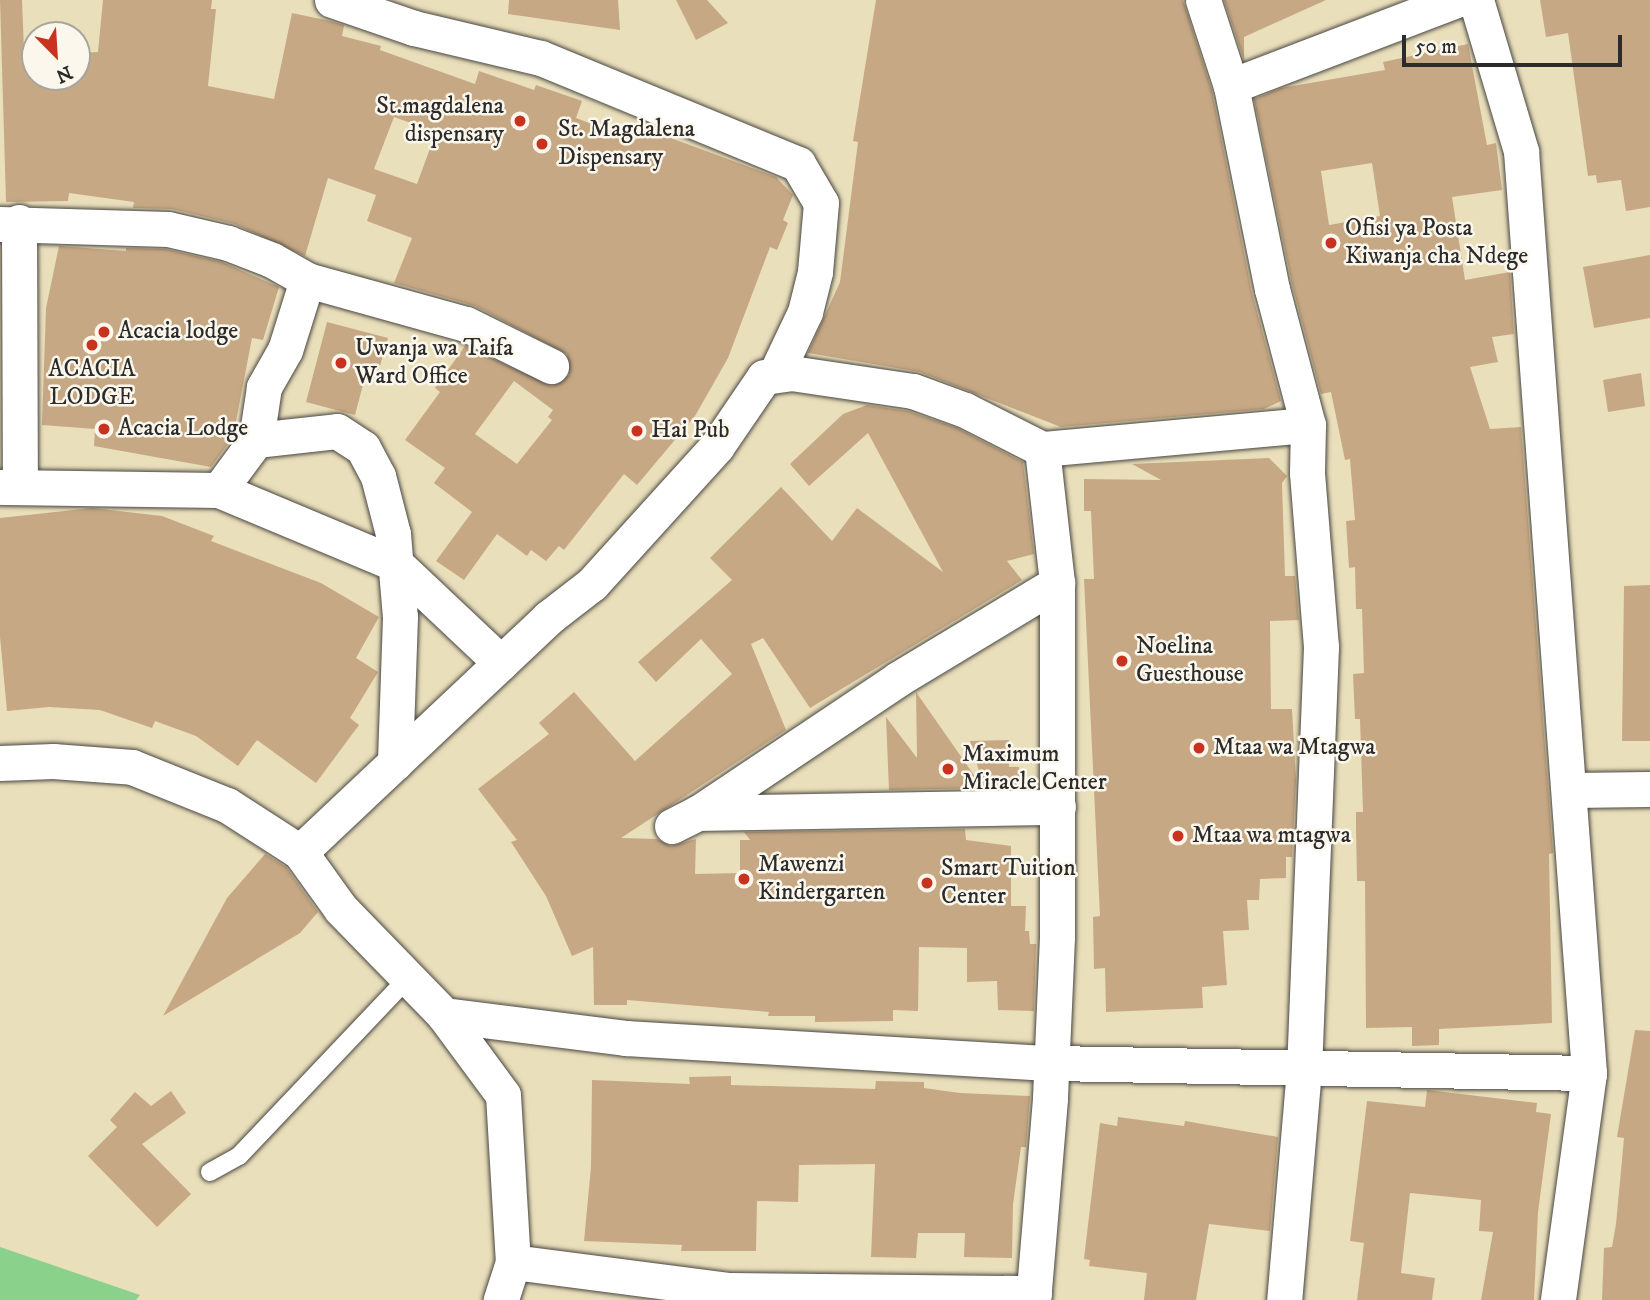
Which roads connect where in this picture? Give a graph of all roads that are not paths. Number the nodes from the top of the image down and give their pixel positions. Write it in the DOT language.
graph roads {
  1 [pos="332,0"];
  2 [pos="1203,0"];
  3 [pos="1456,0"];
  4 [pos="1476,0"];
  5 [pos="1231,86"];
  6 [pos="10,223"];
  7 [pos="307,280"];
  8 [pos="551,366"];
  9 [pos="776,373"];
  10 [pos="1308,425"];
  11 [pos="256,440"];
  12 [pos="1042,449"];
  13 [pos="10,486"];
  14 [pos="219,490"];
  15 [pos="396,564"];
  16 [pos="1057,583"];
  17 [pos="501,663"];
  18 [pos="0,763"];
  19 [pos="395,763"];
  20 [pos="1650,789"];
  21 [pos="1570,790"];
  22 [pos="1058,807"];
  23 [pos="300,852"];
  24 [pos="407,980"];
  25 [pos="444,1015"];
  26 [pos="1052,1063"];
  27 [pos="1304,1069"];
  28 [pos="1589,1073"];
  29 [pos="210,1172"];
  30 [pos="513,1262"];
  31 [pos="730,1295"];
  32 [pos="1034,1296"];
  33 [pos="501,1300"];
  34 [pos="1284,1300"];
  35 [pos="1558,1300"];
  1 -- 9 [label="street"];
  2 -- 5 [label="street"];
  3 -- 5 [label="street"];
  4 -- 21 [label="street"];
  5 -- 10 [label="street"];
  6 -- 7 [label="street"];
  6 -- 13 [label="street"];
  7 -- 8 [label="street"];
  7 -- 11 [label="street"];
  9 -- 12 [label="street"];
  9 -- 17 [label="street"];
  10 -- 12 [label="street"];
  10 -- 27 [label="street"];
  11 -- 14 [label="street"];
  11 -- 15 [label="street"];
  12 -- 16 [label="street"];
  13 -- 14 [label="street"];
  14 -- 15 [label="street"];
  15 -- 17 [label="street"];
  15 -- 19 [label="street"];
  16 -- 22 [label="street"];
  16 -- 22 [label="street"];
  17 -- 19 [label="street"];
  18 -- 23 [label="street"];
  19 -- 23 [label="street"];
  20 -- 21 [label="street"];
  21 -- 28 [label="street"];
  22 -- 26 [label="street"];
  23 -- 24 [label="street"];
  24 -- 25 [label="street"];
  24 -- 29 [label="lane"];
  25 -- 26 [label="street"];
  25 -- 30 [label="street"];
  26 -- 27 [label="street"];
  26 -- 32 [label="street"];
  27 -- 28 [label="street"];
  27 -- 34 [label="street"];
  28 -- 35 [label="street"];
  30 -- 31 [label="street"];
  30 -- 33 [label="street"];
  31 -- 32 [label="street"];
}
